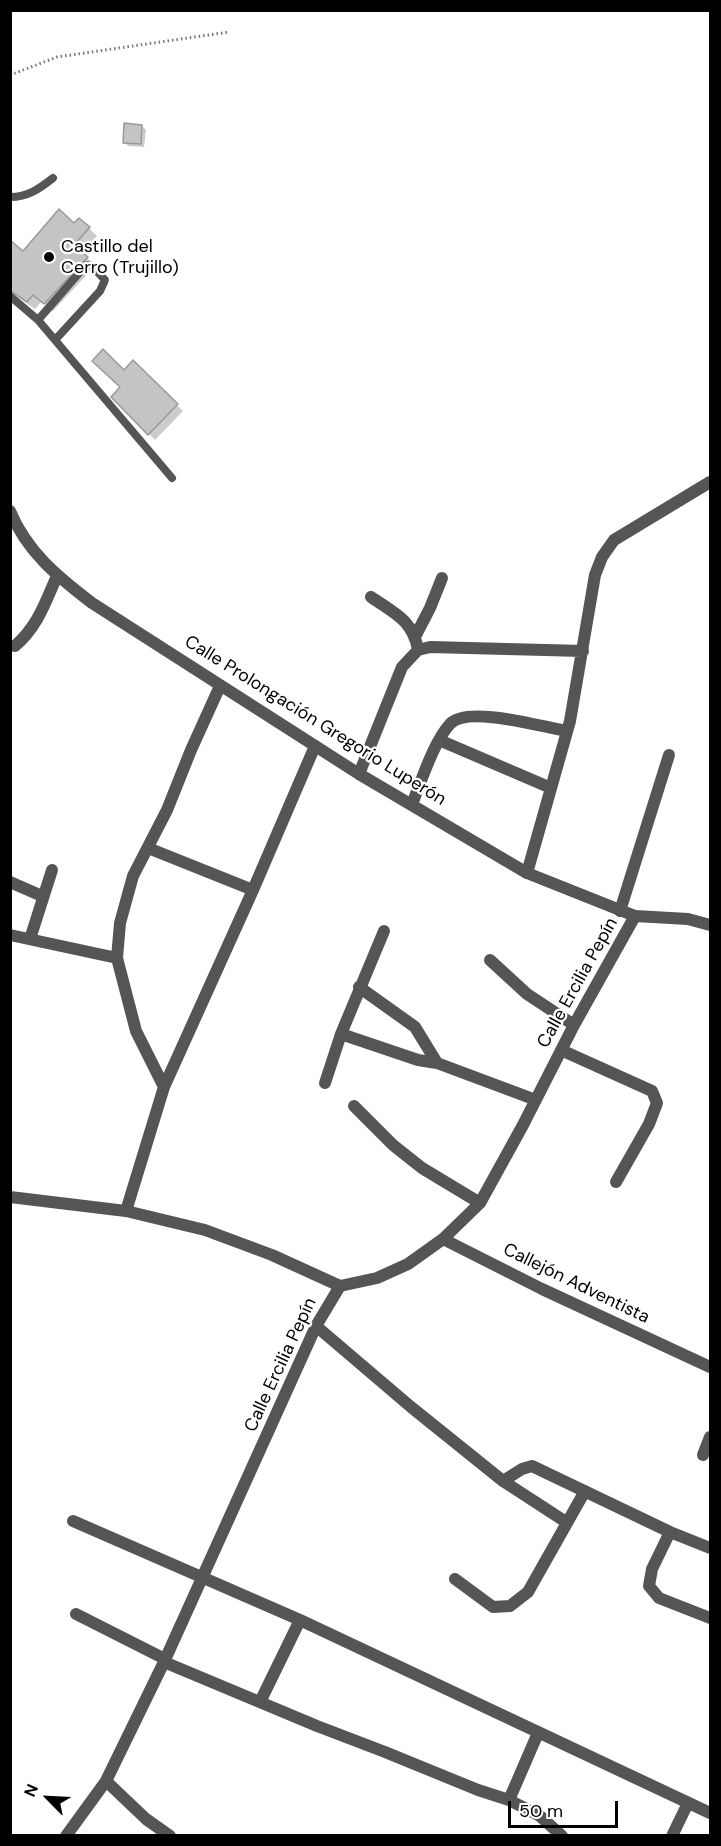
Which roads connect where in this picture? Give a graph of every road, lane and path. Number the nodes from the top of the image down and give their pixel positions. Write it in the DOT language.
graph roads {
  1 [pos="229,32"];
  2 [pos="10,75"];
  3 [pos="53,178"];
  4 [pos="10,197"];
  5 [pos="10,296"];
  6 [pos="38,320"];
  7 [pos="55,340"];
  8 [pos="172,478"];
  9 [pos="711,482"];
  10 [pos="10,511"];
  11 [pos="57,576"];
  12 [pos="442,578"];
  13 [pos="371,597"];
  14 [pos="416,637"];
  15 [pos="15,646"];
  16 [pos="418,650"];
  17 [pos="583,651"];
  18 [pos="220,686"];
  19 [pos="567,731"];
  20 [pos="440,740"];
  21 [pos="315,746"];
  22 [pos="669,755"];
  23 [pos="359,774"];
  24 [pos="551,788"];
  25 [pos="412,804"];
  26 [pos="148,848"];
  27 [pos="52,870"];
  28 [pos="527,873"];
  29 [pos="10,882"];
  30 [pos="254,890"];
  31 [pos="42,896"];
  32 [pos="620,911"];
  33 [pos="635,916"];
  34 [pos="711,925"];
  35 [pos="384,931"];
  36 [pos="10,935"];
  37 [pos="30,939"];
  38 [pos="117,958"];
  39 [pos="490,960"];
  40 [pos="359,987"];
  41 [pos="574,1025"];
  42 [pos="341,1035"];
  43 [pos="561,1050"];
  44 [pos="437,1063"];
  45 [pos="325,1083"];
  46 [pos="164,1087"];
  47 [pos="536,1100"];
  48 [pos="354,1106"];
  49 [pos="616,1182"];
  50 [pos="10,1197"];
  51 [pos="480,1203"];
  52 [pos="126,1212"];
  53 [pos="443,1239"];
  54 [pos="340,1286"];
  55 [pos="316,1326"];
  56 [pos="711,1367"];
  57 [pos="711,1437"];
  58 [pos="703,1455"];
  59 [pos="503,1480"];
  60 [pos="585,1491"];
  61 [pos="73,1521"];
  62 [pos="566,1522"];
  63 [pos="670,1532"];
  64 [pos="711,1548"];
  65 [pos="203,1578"];
  66 [pos="455,1579"];
  67 [pos="76,1614"];
  68 [pos="711,1618"];
  69 [pos="300,1620"];
  70 [pos="165,1661"];
  71 [pos="260,1702"];
  72 [pos="538,1733"];
  73 [pos="106,1781"];
  74 [pos="509,1800"];
  75 [pos="688,1803"];
  76 [pos="711,1813"];
  77 [pos="66,1836"];
  78 [pos="170,1836"];
  79 [pos="562,1836"];
  80 [pos="672,1836"];
  1 -- 2 [label="path"];
  3 -- 4 [label="lane"];
  5 -- 6 [label="lane"];
  6 -- 7 [label="lane"];
  6 -- 7 [label="lane"];
  7 -- 8 [label="lane"];
  9 -- 17 [label="street"];
  10 -- 11 [label="street, Calle Prolongación Gregorio Luperón"];
  11 -- 15 [label="street"];
  11 -- 18 [label="street, Calle Prolongación Gregorio Luperón"];
  12 -- 14 [label="street"];
  13 -- 14 [label="street"];
  14 -- 16 [label="street"];
  16 -- 17 [label="street"];
  16 -- 23 [label="street"];
  17 -- 19 [label="street"];
  18 -- 21 [label="street, Calle Prolongación Gregorio Luperón"];
  18 -- 26 [label="street"];
  19 -- 20 [label="street"];
  19 -- 24 [label="street"];
  20 -- 24 [label="street"];
  20 -- 25 [label="street"];
  21 -- 23 [label="street, Calle Prolongación Gregorio Luperón"];
  21 -- 30 [label="street"];
  22 -- 32 [label="street"];
  23 -- 25 [label="street, Calle Prolongación Gregorio Luperón"];
  24 -- 28 [label="street"];
  25 -- 28 [label="street, Calle Prolongación Gregorio Luperón"];
  26 -- 30 [label="street"];
  26 -- 38 [label="street"];
  27 -- 31 [label="street"];
  28 -- 32 [label="street, Calle Prolongación Gregorio Luperón"];
  29 -- 31 [label="street"];
  30 -- 46 [label="street"];
  31 -- 37 [label="street"];
  32 -- 33 [label="street, Calle Prolongación Gregorio Luperón"];
  33 -- 34 [label="street, Calle Prolongación Gregorio Luperón"];
  33 -- 41 [label="street, Calle Ercilia Pepín"];
  35 -- 40 [label="street"];
  36 -- 37 [label="street"];
  37 -- 38 [label="street"];
  38 -- 46 [label="street"];
  39 -- 41 [label="street"];
  40 -- 42 [label="street"];
  40 -- 44 [label="street"];
  41 -- 43 [label="street, Calle Ercilia Pepín"];
  42 -- 44 [label="street"];
  42 -- 45 [label="street"];
  43 -- 47 [label="street, Calle Ercilia Pepín"];
  43 -- 49 [label="street"];
  44 -- 47 [label="street"];
  46 -- 52 [label="street"];
  47 -- 51 [label="street, Calle Ercilia Pepín"];
  48 -- 51 [label="street"];
  50 -- 52 [label="street"];
  51 -- 53 [label="street, Calle Ercilia Pepín"];
  52 -- 54 [label="street"];
  53 -- 54 [label="street, Calle Ercilia Pepín"];
  53 -- 56 [label="street, Callejón Adventista"];
  54 -- 55 [label="street, Calle Ercilia Pepín"];
  55 -- 59 [label="street"];
  55 -- 65 [label="street, Calle Ercilia Pepín"];
  57 -- 58 [label="street"];
  59 -- 60 [label="street"];
  59 -- 62 [label="street"];
  60 -- 62 [label="street"];
  60 -- 63 [label="street"];
  61 -- 65 [label="street"];
  62 -- 66 [label="street"];
  63 -- 64 [label="street"];
  63 -- 68 [label="street"];
  65 -- 69 [label="street"];
  65 -- 70 [label="street, Calle Ercilia Pepín"];
  67 -- 70 [label="street"];
  69 -- 71 [label="street"];
  69 -- 72 [label="street"];
  70 -- 71 [label="street"];
  70 -- 73 [label="street, Calle Ercilia Pepín"];
  71 -- 74 [label="street"];
  72 -- 74 [label="street"];
  72 -- 75 [label="street"];
  73 -- 77 [label="street, Calle Ercilia Pepín"];
  73 -- 78 [label="street"];
  74 -- 79 [label="street"];
  75 -- 76 [label="street"];
  75 -- 80 [label="street"];
}
